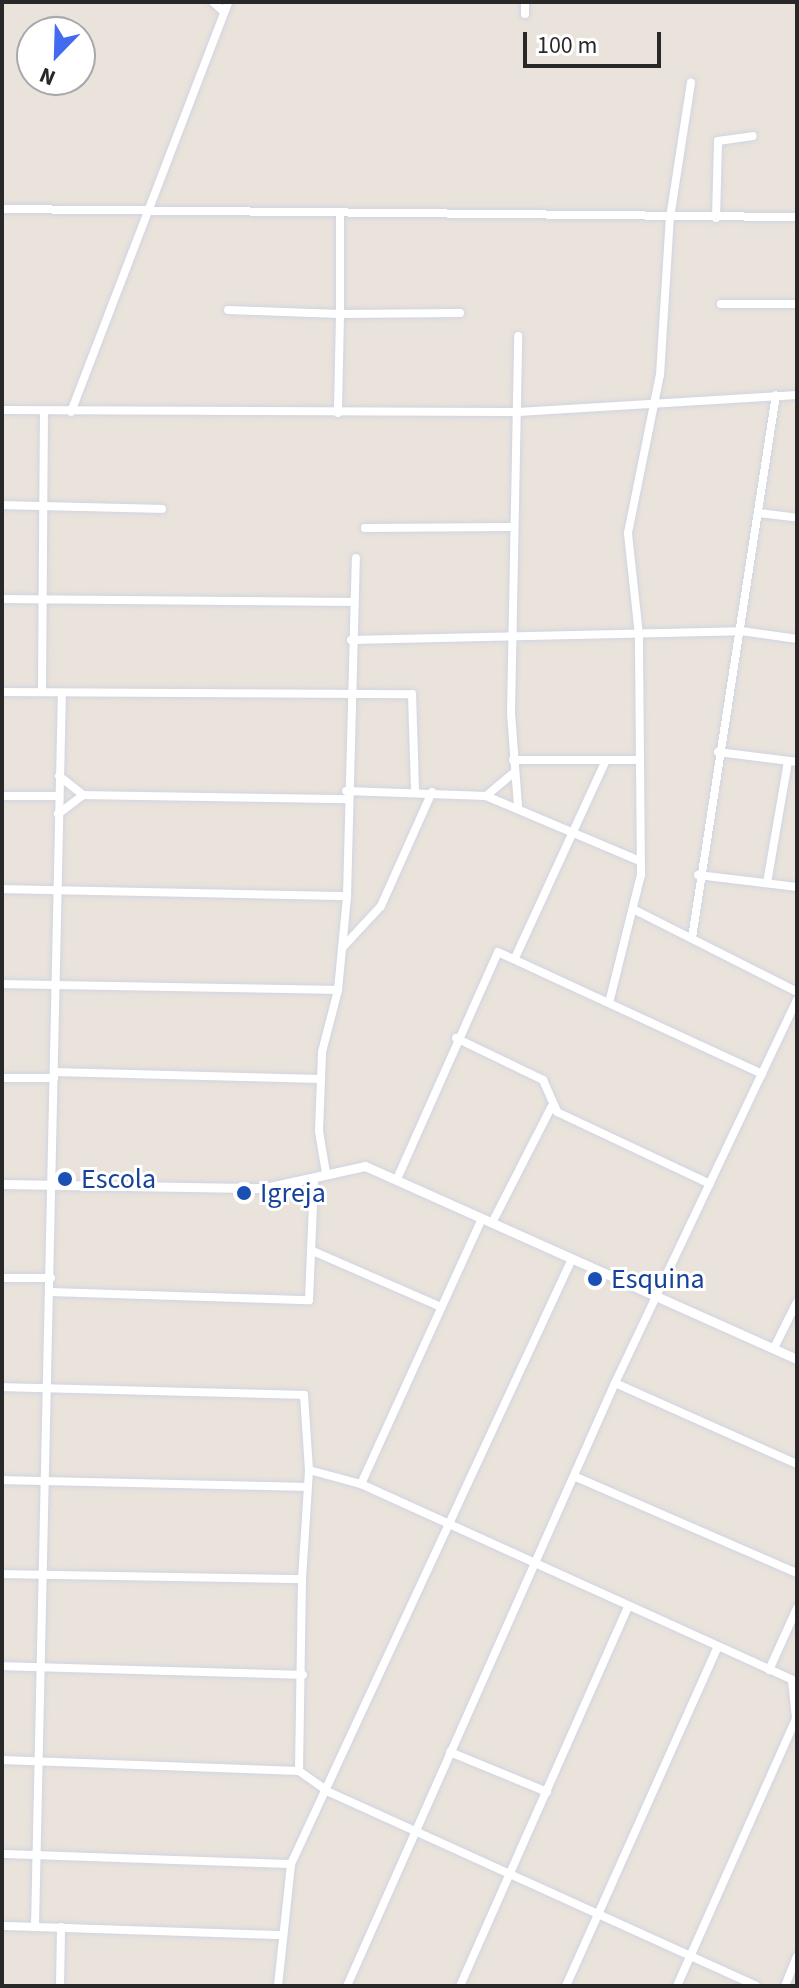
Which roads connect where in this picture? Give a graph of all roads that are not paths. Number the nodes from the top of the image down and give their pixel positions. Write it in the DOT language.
graph roads {
  1 [pos="213,2"];
  2 [pos="228,2"];
  3 [pos="525,2"];
  4 [pos="224,12"];
  5 [pos="525,14"];
  6 [pos="691,83"];
  7 [pos="753,136"];
  8 [pos="2,209"];
  9 [pos="148,210"];
  10 [pos="340,213"];
  11 [pos="797,217"];
  12 [pos="670,218"];
  13 [pos="716,218"];
  14 [pos="721,304"];
  15 [pos="797,304"];
  16 [pos="228,310"];
  17 [pos="460,313"];
  18 [pos="340,314"];
  19 [pos="518,336"];
  20 [pos="776,395"];
  21 [pos="797,395"];
  22 [pos="653,400"];
  23 [pos="2,410"];
  24 [pos="44,412"];
  25 [pos="71,412"];
  26 [pos="518,412"];
  27 [pos="338,413"];
  28 [pos="2,505"];
  29 [pos="43,505"];
  30 [pos="162,509"];
  31 [pos="759,513"];
  32 [pos="797,518"];
  33 [pos="512,527"];
  34 [pos="365,528"];
  35 [pos="356,558"];
  36 [pos="2,599"];
  37 [pos="43,600"];
  38 [pos="353,602"];
  39 [pos="741,631"];
  40 [pos="639,635"];
  41 [pos="511,637"];
  42 [pos="797,639"];
  43 [pos="351,640"];
  44 [pos="2,692"];
  45 [pos="42,692"];
  46 [pos="62,693"];
  47 [pos="351,693"];
  48 [pos="718,752"];
  49 [pos="513,760"];
  50 [pos="606,760"];
  51 [pos="636,760"];
  52 [pos="792,762"];
  53 [pos="512,774"];
  54 [pos="59,776"];
  55 [pos="415,790"];
  56 [pos="432,792"];
  57 [pos="83,795"];
  58 [pos="346,795"];
  59 [pos="2,796"];
  60 [pos="59,796"];
  61 [pos="486,796"];
  62 [pos="518,806"];
  63 [pos="58,814"];
  64 [pos="571,832"];
  65 [pos="640,861"];
  66 [pos="698,875"];
  67 [pos="767,883"];
  68 [pos="797,887"];
  69 [pos="2,889"];
  70 [pos="60,889"];
  71 [pos="347,896"];
  72 [pos="635,910"];
  73 [pos="692,938"];
  74 [pos="342,948"];
  75 [pos="515,958"];
  76 [pos="2,984"];
  77 [pos="57,984"];
  78 [pos="338,990"];
  79 [pos="797,992"];
  80 [pos="610,999"];
  81 [pos="797,1000"];
  82 [pos="456,1038"];
  83 [pos="762,1074"];
  84 [pos="54,1075"];
  85 [pos="2,1078"];
  86 [pos="320,1079"];
  87 [pos="552,1106"];
  88 [pos="326,1173"];
  89 [pos="397,1179"];
  90 [pos="314,1180"];
  91 [pos="2,1184"];
  92 [pos="710,1184"];
  93 [pos="53,1185"];
  94 [pos="482,1219"];
  95 [pos="492,1223"];
  96 [pos="315,1252"];
  97 [pos="572,1259"];
  98 [pos="2,1278"];
  99 [pos="51,1278"];
  100 [pos="50,1292"];
  101 [pos="657,1296"];
  102 [pos="797,1302"];
  103 [pos="441,1307"];
  104 [pos="774,1348"];
  105 [pos="797,1359"];
  106 [pos="615,1383"];
  107 [pos="2,1387"];
  108 [pos="50,1388"];
  109 [pos="797,1464"];
  110 [pos="309,1470"];
  111 [pos="576,1477"];
  112 [pos="2,1480"];
  113 [pos="50,1481"];
  114 [pos="361,1484"];
  115 [pos="307,1487"];
  116 [pos="446,1526"];
  117 [pos="535,1565"];
  118 [pos="797,1573"];
  119 [pos="2,1574"];
  120 [pos="46,1576"];
  121 [pos="302,1579"];
  122 [pos="628,1607"];
  123 [pos="797,1608"];
  124 [pos="717,1648"];
  125 [pos="2,1666"];
  126 [pos="41,1668"];
  127 [pos="769,1670"];
  128 [pos="303,1675"];
  129 [pos="794,1681"];
  130 [pos="796,1718"];
  131 [pos="450,1752"];
  132 [pos="2,1760"];
  133 [pos="39,1761"];
  134 [pos="299,1771"];
  135 [pos="329,1792"];
  136 [pos="547,1792"];
  137 [pos="414,1831"];
  138 [pos="2,1854"];
  139 [pos="38,1855"];
  140 [pos="291,1864"];
  141 [pos="509,1876"];
  142 [pos="598,1916"];
  143 [pos="2,1926"];
  144 [pos="35,1926"];
  145 [pos="61,1927"];
  146 [pos="280,1935"];
  147 [pos="690,1956"];
  148 [pos="797,1957"];
  149 [pos="60,1986"];
  150 [pos="278,1986"];
  151 [pos="347,1986"];
  152 [pos="460,1986"];
  153 [pos="566,1986"];
  154 [pos="677,1986"];
  155 [pos="756,1986"];
  156 [pos="785,1986"];
  1 -- 4 [label="street"];
  2 -- 4 [label="street"];
  3 -- 5 [label="street"];
  4 -- 9 [label="street"];
  6 -- 12 [label="street"];
  7 -- 13 [label="street"];
  8 -- 9 [label="street"];
  9 -- 10 [label="street"];
  9 -- 25 [label="street"];
  10 -- 12 [label="street"];
  10 -- 18 [label="street"];
  11 -- 13 [label="street"];
  12 -- 13 [label="street"];
  12 -- 22 [label="street"];
  14 -- 15 [label="street"];
  16 -- 18 [label="street"];
  17 -- 18 [label="street"];
  18 -- 27 [label="street"];
  19 -- 26 [label="street"];
  20 -- 21 [label="street"];
  20 -- 22 [label="street"];
  20 -- 31 [label="street"];
  22 -- 26 [label="street"];
  22 -- 40 [label="street"];
  23 -- 24 [label="street"];
  24 -- 25 [label="street"];
  24 -- 29 [label="street"];
  25 -- 27 [label="street"];
  26 -- 27 [label="street"];
  26 -- 33 [label="street"];
  28 -- 29 [label="street"];
  29 -- 30 [label="street"];
  29 -- 37 [label="street"];
  31 -- 32 [label="street"];
  31 -- 39 [label="street"];
  33 -- 34 [label="street"];
  33 -- 41 [label="street"];
  35 -- 38 [label="street"];
  36 -- 37 [label="street"];
  37 -- 38 [label="street"];
  37 -- 45 [label="street"];
  38 -- 43 [label="street"];
  39 -- 40 [label="street"];
  39 -- 42 [label="street"];
  39 -- 48 [label="street"];
  40 -- 41 [label="street"];
  40 -- 51 [label="street"];
  41 -- 43 [label="street"];
  41 -- 49 [label="street"];
  43 -- 47 [label="street"];
  44 -- 45 [label="street"];
  45 -- 46 [label="street"];
  46 -- 47 [label="street"];
  46 -- 54 [label="street"];
  47 -- 55 [label="street"];
  47 -- 58 [label="street"];
  48 -- 52 [label="street"];
  48 -- 66 [label="street"];
  49 -- 50 [label="street"];
  49 -- 53 [label="street"];
  50 -- 51 [label="street"];
  50 -- 64 [label="street"];
  51 -- 65 [label="street"];
  52 -- 67 [label="street"];
  53 -- 61 [label="street"];
  53 -- 62 [label="street"];
  54 -- 57 [label="street"];
  54 -- 60 [label="street"];
  55 -- 56 [label="street"];
  55 -- 58 [label="street"];
  56 -- 61 [label="street"];
  56 -- 74 [label="street"];
  57 -- 58 [label="street"];
  57 -- 63 [label="street"];
  58 -- 71 [label="street"];
  59 -- 60 [label="street"];
  60 -- 63 [label="street"];
  61 -- 62 [label="street"];
  62 -- 64 [label="street"];
  63 -- 70 [label="street"];
  64 -- 65 [label="street"];
  64 -- 75 [label="street"];
  65 -- 72 [label="street"];
  66 -- 67 [label="street"];
  66 -- 73 [label="street"];
  67 -- 68 [label="street"];
  69 -- 70 [label="street"];
  70 -- 71 [label="street"];
  70 -- 77 [label="street"];
  71 -- 74 [label="street"];
  72 -- 73 [label="street"];
  72 -- 80 [label="street"];
  73 -- 79 [label="street"];
  74 -- 78 [label="street"];
  75 -- 80 [label="street"];
  75 -- 82 [label="street"];
  76 -- 77 [label="street"];
  77 -- 78 [label="street"];
  77 -- 84 [label="street"];
  78 -- 86 [label="street"];
  80 -- 83 [label="street"];
  81 -- 83 [label="street"];
  82 -- 87 [label="street"];
  82 -- 89 [label="street"];
  83 -- 92 [label="street"];
  84 -- 85 [label="street"];
  84 -- 86 [label="street"];
  84 -- 93 [label="street"];
  86 -- 88 [label="street"];
  87 -- 92 [label="street"];
  87 -- 95 [label="street"];
  88 -- 89 [label="street"];
  88 -- 90 [label="street"];
  89 -- 94 [label="street"];
  90 -- 93 [label="street"];
  90 -- 96 [label="street"];
  91 -- 93 [label="street"];
  92 -- 101 [label="street"];
  93 -- 99 [label="street"];
  94 -- 95 [label="street"];
  94 -- 103 [label="street"];
  95 -- 97 [label="street"];
  96 -- 100 [label="street"];
  96 -- 103 [label="street"];
  97 -- 101 [label="street"];
  97 -- 116 [label="street"];
  98 -- 99 [label="street"];
  99 -- 100 [label="street"];
  100 -- 108 [label="street"];
  101 -- 104 [label="street"];
  101 -- 106 [label="street"];
  102 -- 104 [label="street"];
  103 -- 114 [label="street"];
  104 -- 105 [label="street"];
  106 -- 109 [label="street"];
  106 -- 111 [label="street"];
  107 -- 108 [label="street"];
  108 -- 110 [label="street"];
  108 -- 113 [label="street"];
  110 -- 114 [label="street"];
  110 -- 115 [label="street"];
  111 -- 117 [label="street"];
  111 -- 118 [label="street"];
  112 -- 113 [label="street"];
  113 -- 115 [label="street"];
  113 -- 120 [label="street"];
  114 -- 116 [label="street"];
  115 -- 121 [label="street"];
  116 -- 117 [label="street"];
  116 -- 135 [label="street"];
  117 -- 122 [label="street"];
  117 -- 131 [label="street"];
  119 -- 120 [label="street"];
  120 -- 121 [label="street"];
  120 -- 126 [label="street"];
  121 -- 128 [label="street"];
  122 -- 124 [label="street"];
  122 -- 136 [label="street"];
  123 -- 127 [label="street"];
  124 -- 127 [label="street"];
  124 -- 142 [label="street"];
  125 -- 126 [label="street"];
  126 -- 128 [label="street"];
  126 -- 133 [label="street"];
  127 -- 129 [label="street"];
  128 -- 134 [label="street"];
  129 -- 130 [label="street"];
  130 -- 147 [label="street"];
  131 -- 136 [label="street"];
  131 -- 137 [label="street"];
  132 -- 133 [label="street"];
  133 -- 134 [label="street"];
  133 -- 139 [label="street"];
  134 -- 135 [label="street"];
  135 -- 137 [label="street"];
  135 -- 140 [label="street"];
  136 -- 141 [label="street"];
  137 -- 141 [label="street"];
  137 -- 151 [label="street"];
  138 -- 139 [label="street"];
  139 -- 140 [label="street"];
  139 -- 144 [label="street"];
  140 -- 146 [label="street"];
  141 -- 142 [label="street"];
  141 -- 152 [label="street"];
  142 -- 147 [label="street"];
  142 -- 153 [label="street"];
  143 -- 144 [label="street"];
  144 -- 145 [label="street"];
  145 -- 146 [label="street"];
  145 -- 149 [label="street"];
  146 -- 150 [label="street"];
  147 -- 154 [label="street"];
  147 -- 155 [label="street"];
  148 -- 156 [label="street"];
}
